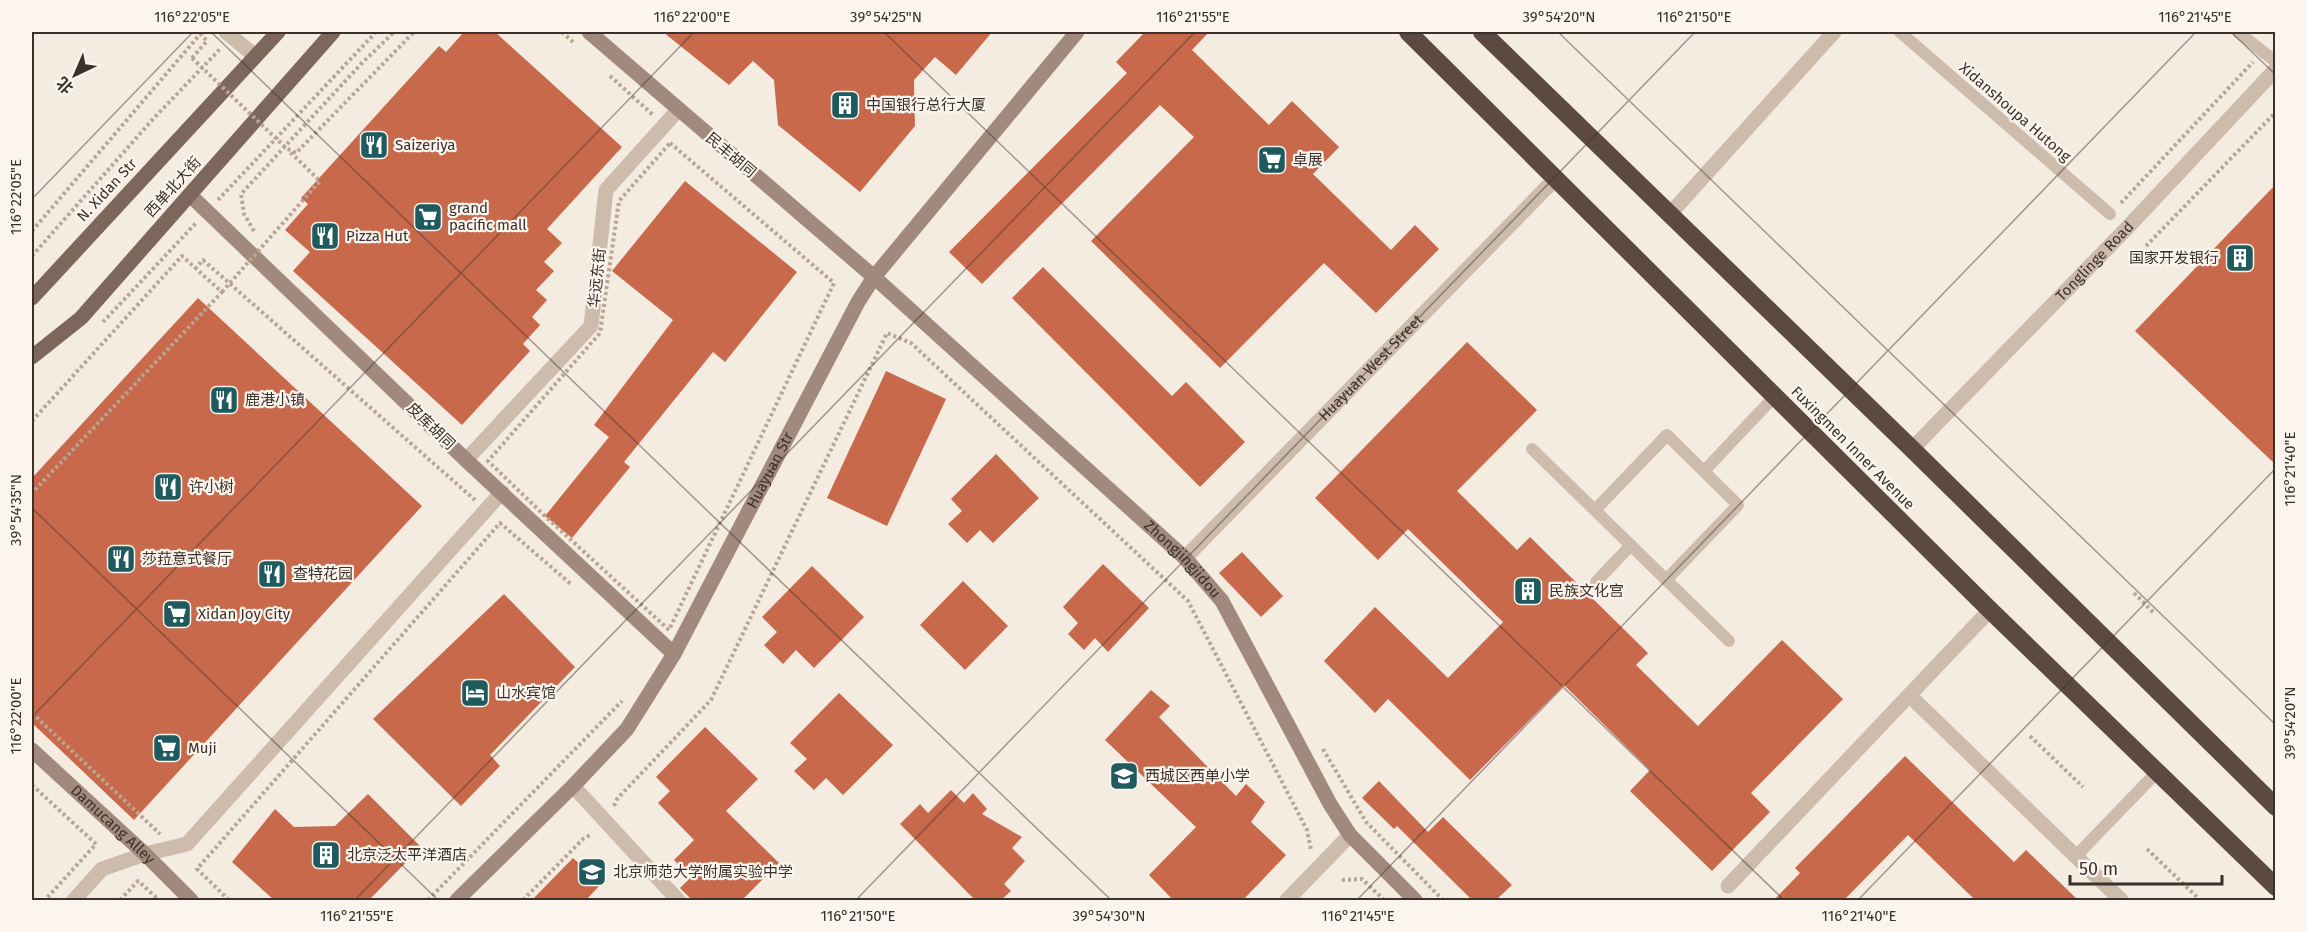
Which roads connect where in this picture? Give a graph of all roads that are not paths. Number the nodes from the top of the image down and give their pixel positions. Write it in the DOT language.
graph roads {
  1 [pos="278,32"];
  2 [pos="333,32"];
  3 [pos="589,32"];
  4 [pos="1077,32"];
  5 [pos="1408,32"];
  6 [pos="1482,32"];
  7 [pos="1834,32"];
  8 [pos="1900,32"];
  9 [pos="2238,32"];
  10 [pos="229,33"];
  11 [pos="255,56"];
  12 [pos="2276,62"];
  13 [pos="2276,69"];
  14 [pos="678,110"];
  15 [pos="1556,178"];
  16 [pos="190,195"];
  17 [pos="2110,214"];
  18 [pos="1669,215"];
  19 [pos="874,277"];
  20 [pos="32,298"];
  21 [pos="32,357"];
  22 [pos="1775,396"];
  23 [pos="1532,449"];
  24 [pos="1912,449"];
  25 [pos="466,460"];
  26 [pos="1704,471"];
  27 [pos="502,492"];
  28 [pos="1595,510"];
  29 [pos="1631,545"];
  30 [pos="1185,558"];
  31 [pos="1666,580"];
  32 [pos="1596,582"];
  33 [pos="1990,610"];
  34 [pos="1729,641"];
  35 [pos="674,654"];
  36 [pos="1910,696"];
  37 [pos="32,750"];
  38 [pos="2157,772"];
  39 [pos="573,786"];
  40 [pos="2276,807"];
  41 [pos="1350,835"];
  42 [pos="145,854"];
  43 [pos="2076,857"];
  44 [pos="1728,886"];
  45 [pos="2276,887"];
  46 [pos="74,900"];
  47 [pos="191,900"];
  48 [pos="457,900"];
  49 [pos="678,900"];
  50 [pos="1287,900"];
  51 [pos="1415,900"];
  52 [pos="2121,900"];
  1 -- 11 [label="main road, 西单北大街"];
  2 -- 16 [label="main road, 西单北大街"];
  3 -- 14 [label="street, 民丰胡同"];
  4 -- 19 [label="street, Huayuan Str"];
  5 -- 15 [label="highway, Fuxingmen Inner Avenue"];
  6 -- 18 [label="highway"];
  7 -- 18 [label="street"];
  8 -- 17 [label="lane, Xidanshoupa Hutong"];
  9 -- 12 [label="lane"];
  10 -- 11 [label="street"];
  11 -- 20 [label="main road, 西单北大街"];
  13 -- 24 [label="street, Tonglinge Road"];
  14 -- 19 [label="street, 民丰胡同"];
  14 -- 25 [label="street, 华远东街"];
  15 -- 22 [label="highway, Fuxingmen Inner Avenue"];
  15 -- 30 [label="street, Huayuan West Street"];
  16 -- 21 [label="main road, 西单北大街"];
  16 -- 25 [label="street, 皮库胡同"];
  18 -- 24 [label="highway"];
  19 -- 30 [label="street, Zhongjingjidou"];
  19 -- 35 [label="street, Huayuan Str"];
  22 -- 26 [label="lane"];
  22 -- 33 [label="highway, Fuxingmen Inner Avenue"];
  23 -- 28 [label="lane"];
  24 -- 40 [label="highway"];
  25 -- 27 [label="street, 皮库胡同"];
  26 -- 28 [label="lane"];
  26 -- 31 [label="lane"];
  27 -- 35 [label="street, 皮库胡同"];
  27 -- 42 [label="street"];
  28 -- 29 [label="lane"];
  29 -- 31 [label="lane"];
  29 -- 32 [label="lane"];
  30 -- 41 [label="street, Zhongjingjidou"];
  31 -- 34 [label="lane"];
  33 -- 36 [label="street"];
  33 -- 38 [label="highway, Fuxingmen Inner Avenue"];
  35 -- 39 [label="street, Huayuan Str"];
  36 -- 43 [label="street"];
  36 -- 44 [label="street"];
  37 -- 42 [label="street, Damucang Alley"];
  38 -- 43 [label="lane"];
  38 -- 45 [label="highway, Fuxingmen Inner Avenue"];
  39 -- 48 [label="street, Huayuan Str"];
  39 -- 49 [label="street"];
  41 -- 50 [label="street"];
  41 -- 51 [label="street, Zhongjingjidou"];
  42 -- 46 [label="street"];
  42 -- 47 [label="street, Damucang Alley"];
  43 -- 52 [label="street"];
}
